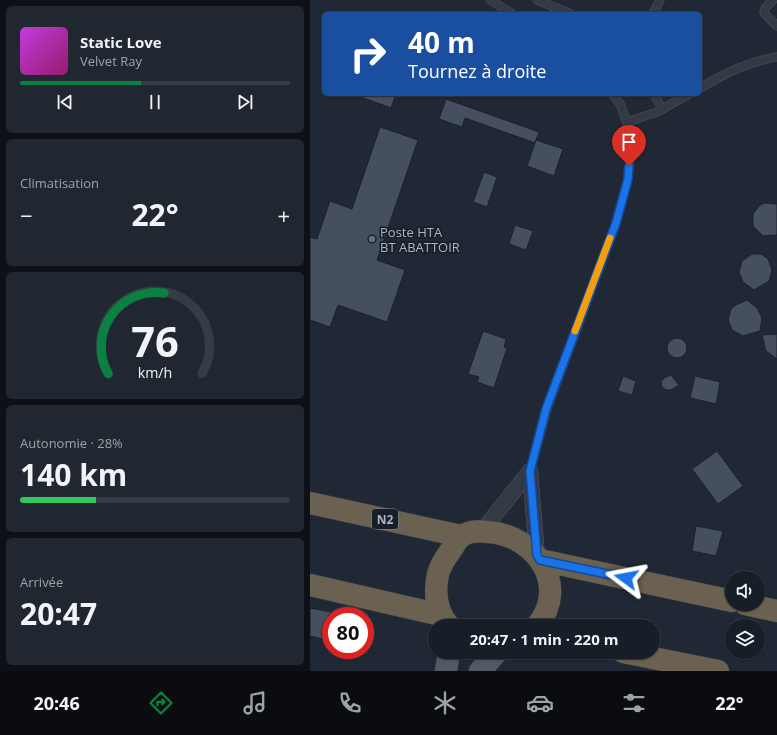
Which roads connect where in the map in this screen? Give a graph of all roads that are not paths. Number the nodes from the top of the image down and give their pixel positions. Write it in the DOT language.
graph roads {
  1 [pos="490,0"];
  2 [pos="537,0"];
  3 [pos="660,0"];
  4 [pos="773,0"];
  5 [pos="501,4"];
  6 [pos="511,12"];
  7 [pos="566,12"];
  8 [pos="655,12"];
  9 [pos="777,26"];
  10 [pos="777,57"];
  11 [pos="702,87"];
  12 [pos="614,96"];
  13 [pos="655,96"];
  14 [pos="685,96"];
  15 [pos="662,109"];
  16 [pos="627,122"];
  17 [pos="530,471"];
  18 [pos="310,503"];
  19 [pos="482,531"];
  20 [pos="461,536"];
  21 [pos="538,557"];
  22 [pos="310,586"];
  23 [pos="725,599"];
  24 [pos="765,608"];
  25 [pos="777,611"];
  26 [pos="431,619"];
  27 [pos="444,619"];
  28 [pos="543,619"];
  29 [pos="448,659"];
  30 [pos="491,659"];
  31 [pos="657,659"];
  32 [pos="446,671"];
  33 [pos="480,671"];
  34 [pos="718,671"];
  1 -- 5 [label="lane"];
  2 -- 7 [label="lane"];
  3 -- 8 [label="lane"];
  4 -- 9 [label="lane"];
  5 -- 6 [label="lane"];
  10 -- 11 [label="lane"];
  12 -- 16 [label="lane"];
  13 -- 15 [label="lane"];
  14 -- 15 [label="lane"];
  15 -- 16 [label="lane"];
  16 -- 17 [label="lane"];
  17 -- 19 [label="street"];
  17 -- 21 [label="street"];
  18 -- 20 [label="highway, N2"];
  19 -- 20 [label="highway, N2"];
  19 -- 21 [label="highway, N2"];
  20 -- 27 [label="highway"];
  21 -- 23 [label="highway, N2"];
  21 -- 28 [label="highway, N2"];
  22 -- 26 [label="highway"];
  24 -- 25 [label="highway"];
  29 -- 32 [label="main road"];
  30 -- 33 [label="main road"];
  31 -- 34 [label="highway"];
}
